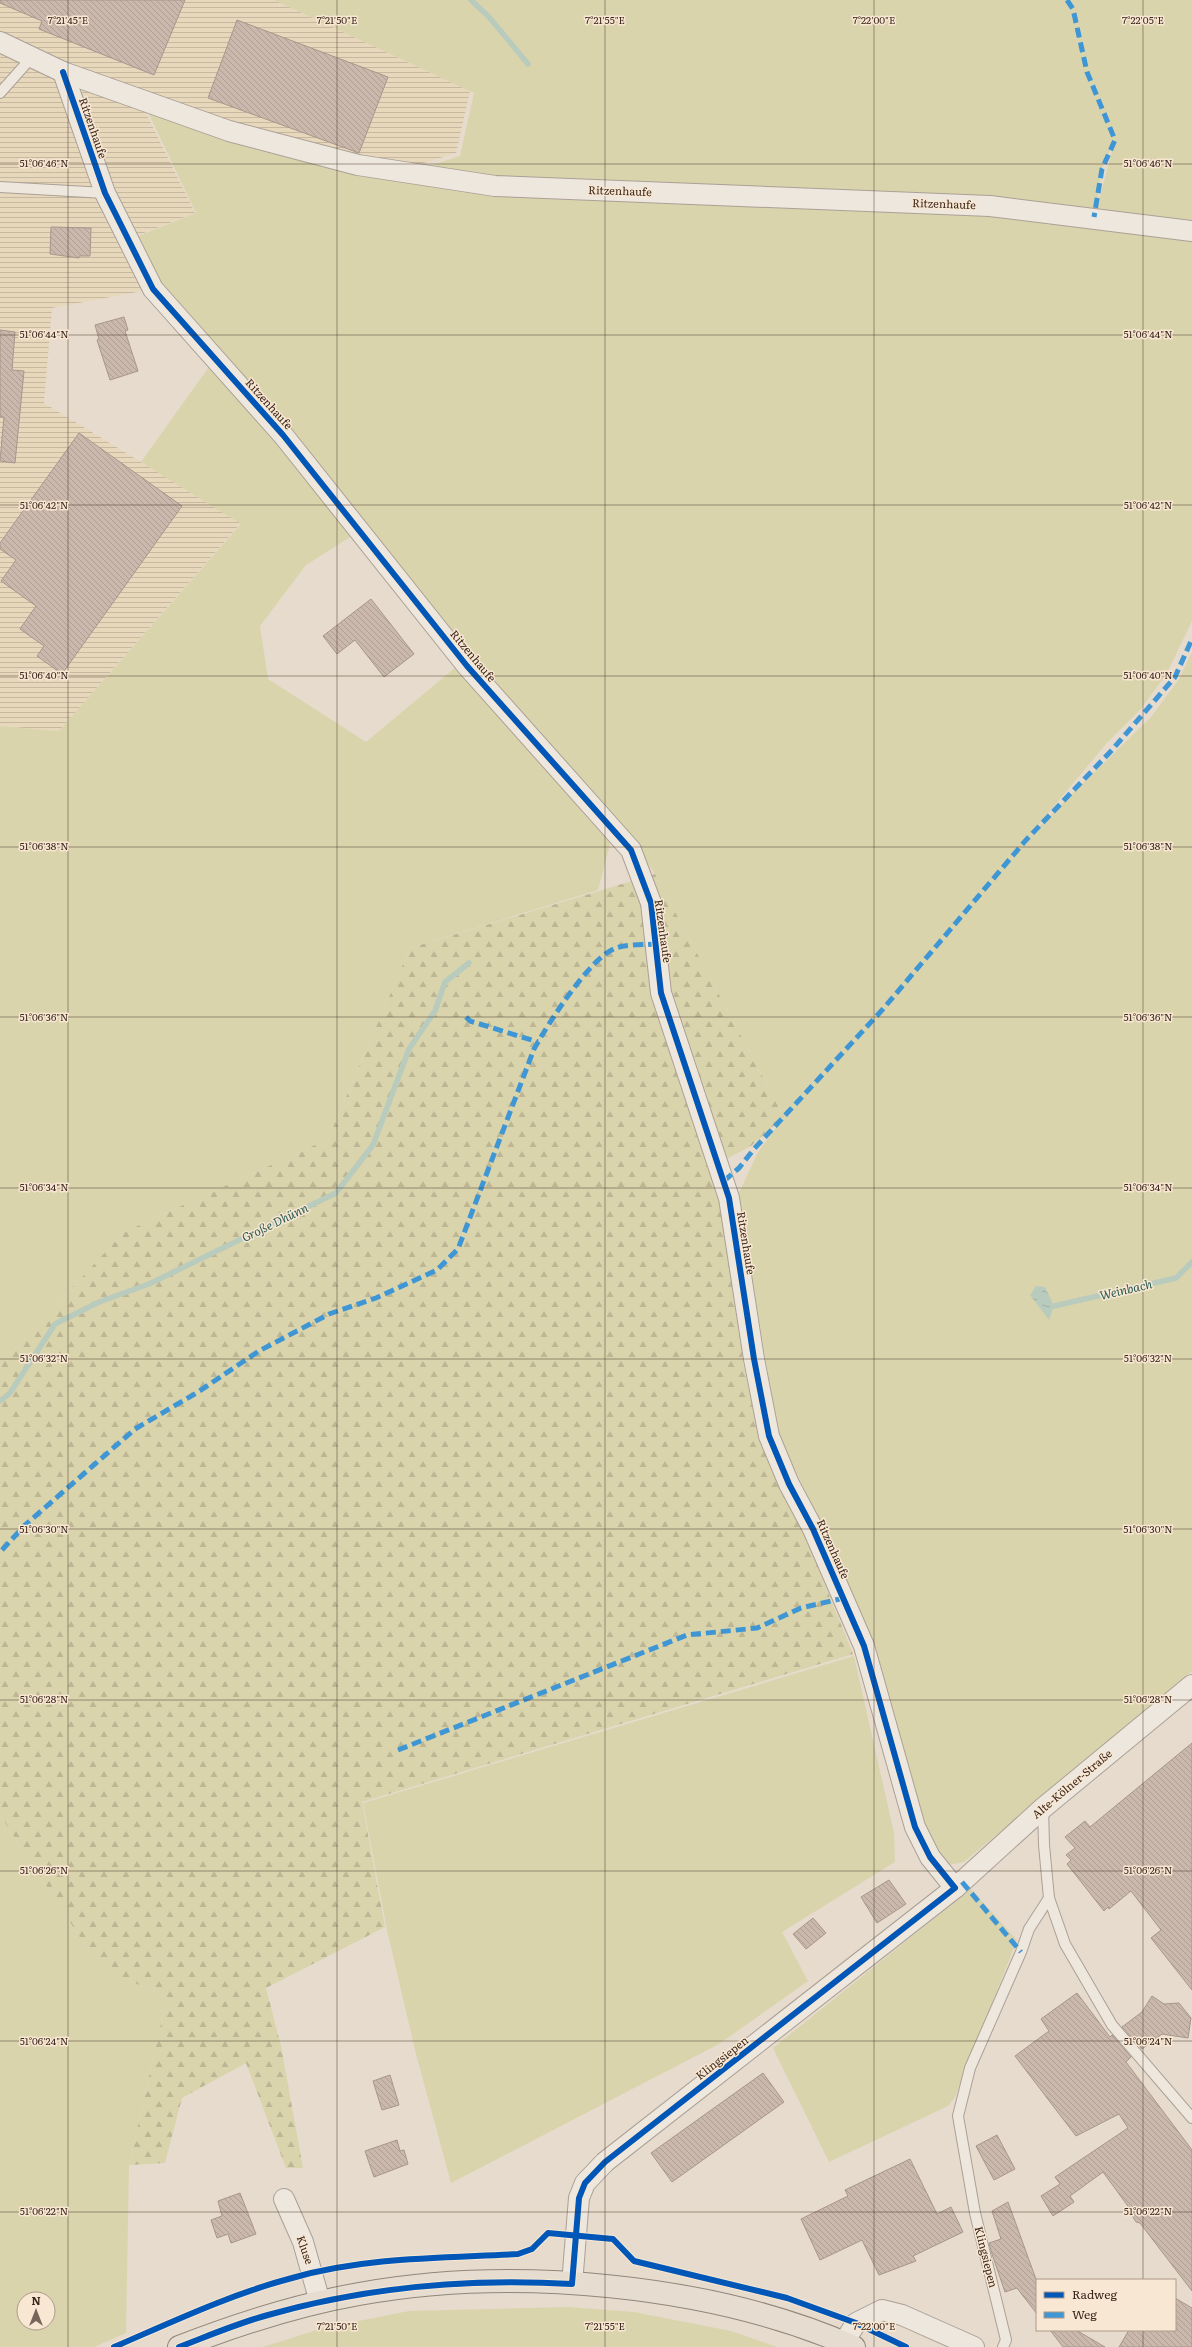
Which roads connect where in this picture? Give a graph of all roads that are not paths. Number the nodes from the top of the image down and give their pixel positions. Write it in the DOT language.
graph roads {
  1 [pos="0,42"];
  2 [pos="32,57"];
  3 [pos="63,72"];
  4 [pos="0,93"];
  5 [pos="0,187"];
  6 [pos="105,193"];
  7 [pos="1192,231"];
  8 [pos="1192,1685"];
  9 [pos="1043,1808"];
  10 [pos="955,1888"];
  11 [pos="1049,1898"];
  12 [pos="1192,2118"];
  13 [pos="284,2199"];
  14 [pos="572,2284"];
  15 [pos="320,2302"];
  16 [pos="849,2345"];
  17 [pos="179,2347"];
  18 [pos="974,2347"];
  19 [pos="1003,2347"];
  1 -- 2 [label="street, Ritzenhaufe"];
  2 -- 3 [label="street, Ritzenhaufe"];
  2 -- 4 [label="lane"];
  3 -- 6 [label="street, Ritzenhaufe"];
  3 -- 7 [label="street, Ritzenhaufe"];
  5 -- 6 [label="lane"];
  6 -- 10 [label="street, Ritzenhaufe"];
  8 -- 9 [label="street, Alte-Kölner-Straße"];
  9 -- 10 [label="street, Alte-Kölner-Straße"];
  9 -- 11 [label="lane"];
  10 -- 14 [label="street, Klingsiepen"];
  11 -- 12 [label="lane"];
  11 -- 19 [label="lane, Klingsiepen"];
  13 -- 15 [label="street, Kluse"];
  14 -- 15 [label="main road"];
  14 -- 16 [label="main road"];
  15 -- 17 [label="main road"];
  16 -- 18 [label="street"];
}
